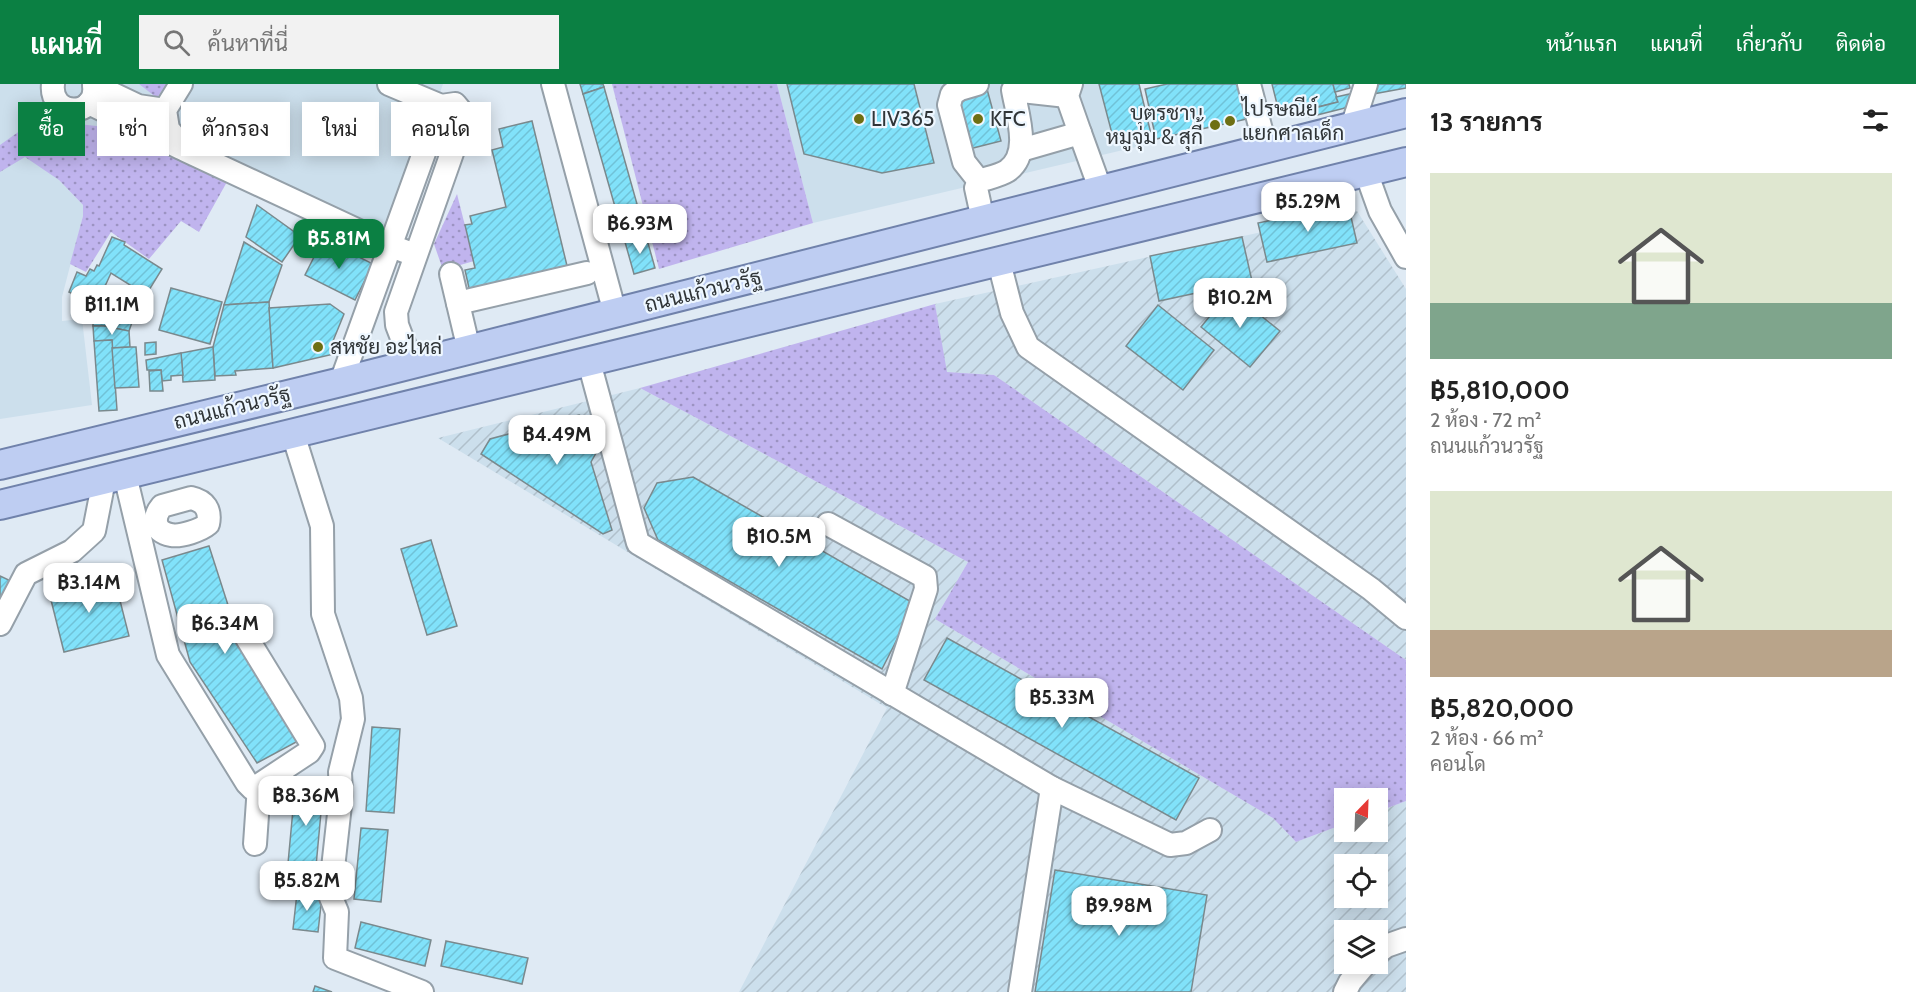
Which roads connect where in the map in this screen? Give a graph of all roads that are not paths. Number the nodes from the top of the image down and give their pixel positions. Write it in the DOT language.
graph roads {
  1 [pos="53,84"];
  2 [pos="181,84"];
  3 [pos="389,84"];
  4 [pos="553,84"];
  5 [pos="977,84"];
  6 [pos="1249,84"];
  7 [pos="1366,84"];
  8 [pos="1012,87"];
  9 [pos="1069,90"];
  10 [pos="92,91"];
  11 [pos="450,98"];
  12 [pos="126,102"];
  13 [pos="169,104"];
  14 [pos="1406,114"];
  15 [pos="1352,127"];
  16 [pos="169,130"];
  17 [pos="1080,133"];
  18 [pos="181,146"];
  19 [pos="181,148"];
  20 [pos="1266,149"];
  21 [pos="1020,150"];
  22 [pos="197,156"];
  23 [pos="1406,162"];
  24 [pos="1366,172"];
  25 [pos="979,181"];
  26 [pos="1101,191"];
  27 [pos="983,220"];
  28 [pos="391,246"];
  29 [pos="415,255"];
  30 [pos="1406,257"];
  31 [pos="999,262"];
  32 [pos="587,273"];
  33 [pos="451,274"];
  34 [pos="458,303"];
  35 [pos="615,313"];
  36 [pos="469,350"];
  37 [pos="589,362"];
  38 [pos="412,364"];
  39 [pos="340,382"];
  40 [pos="293,434"];
  41 [pos="0,456"];
  42 [pos="30,458"];
  43 [pos="0,465"];
  44 [pos="114,478"];
  45 [pos="45,495"];
  46 [pos="0,506"];
  47 [pos="0,517"];
  48 [pos="828,524"];
  49 [pos="1406,618"];
  50 [pos="0,624"];
  51 [pos="242,630"];
  52 [pos="892,694"];
  53 [pos="259,786"];
  54 [pos="1052,788"];
  55 [pos="1210,830"];
  56 [pos="255,843"];
  57 [pos="1406,939"];
  58 [pos="1388,945"];
  59 [pos="1357,974"];
  60 [pos="412,990"];
  61 [pos="1020,992"];
  62 [pos="1345,992"];
  1 -- 10 [label="street"];
  2 -- 13 [label="street"];
  3 -- 11 [label="street"];
  4 -- 35 [label="street"];
  5 -- 25 [label="street"];
  6 -- 20 [label="street"];
  7 -- 15 [label="street"];
  8 -- 9 [label="street"];
  8 -- 21 [label="street"];
  9 -- 17 [label="street"];
  10 -- 12 [label="street"];
  10 -- 19 [label="street"];
  11 -- 28 [label="street"];
  11 -- 29 [label="street"];
  14 -- 15 [label="main road, ถนนแก้วนวรัฐ"];
  15 -- 20 [label="main road, ถนนแก้วนวรัฐ"];
  16 -- 18 [label="street"];
  17 -- 21 [label="street"];
  17 -- 26 [label="street"];
  20 -- 26 [label="main road, ถนนแก้วนวรัฐ"];
  21 -- 25 [label="street"];
  22 -- 28 [label="street"];
  23 -- 24 [label="main road, ถนนแก้วนวรัฐ"];
  24 -- 30 [label="street"];
  24 -- 31 [label="main road, ถนนแก้วนวรัฐ"];
  25 -- 27 [label="street"];
  26 -- 27 [label="main road, ถนนแก้วนวรัฐ"];
  27 -- 31 [label="main road"];
  27 -- 35 [label="main road, ถนนแก้วนวรัฐ"];
  28 -- 29 [label="street"];
  28 -- 39 [label="street"];
  29 -- 38 [label="street"];
  31 -- 37 [label="main road, ถนนแก้วนวรัฐ"];
  31 -- 49 [label="street"];
  32 -- 34 [label="street"];
  33 -- 34 [label="street"];
  34 -- 36 [label="street"];
  35 -- 36 [label="main road, ถนนแก้วนวรัฐ"];
  36 -- 38 [label="main road, ถนนแก้วนวรัฐ"];
  37 -- 40 [label="main road, ถนนแก้วนวรัฐ"];
  37 -- 52 [label="street"];
  38 -- 39 [label="main road, ถนนแก้วนวรัฐ"];
  39 -- 42 [label="main road, ถนนแก้วนวรัฐ"];
  40 -- 44 [label="main road, ถนนแก้วนวรัฐ"];
  40 -- 60 [label="street"];
  41 -- 42 [label="main road"];
  42 -- 43 [label="main road, ถนนแก้วนวรัฐ"];
  44 -- 45 [label="main road, ถนนแก้วนวรัฐ"];
  44 -- 50 [label="street"];
  44 -- 53 [label="street"];
  45 -- 46 [label="main road, ถนนแก้วนวรัฐ"];
  45 -- 47 [label="main road"];
  48 -- 52 [label="street"];
  51 -- 53 [label="street"];
  52 -- 54 [label="street"];
  53 -- 56 [label="street"];
  54 -- 55 [label="street"];
  54 -- 61 [label="street"];
  57 -- 58 [label="street"];
  59 -- 62 [label="street"];
}
